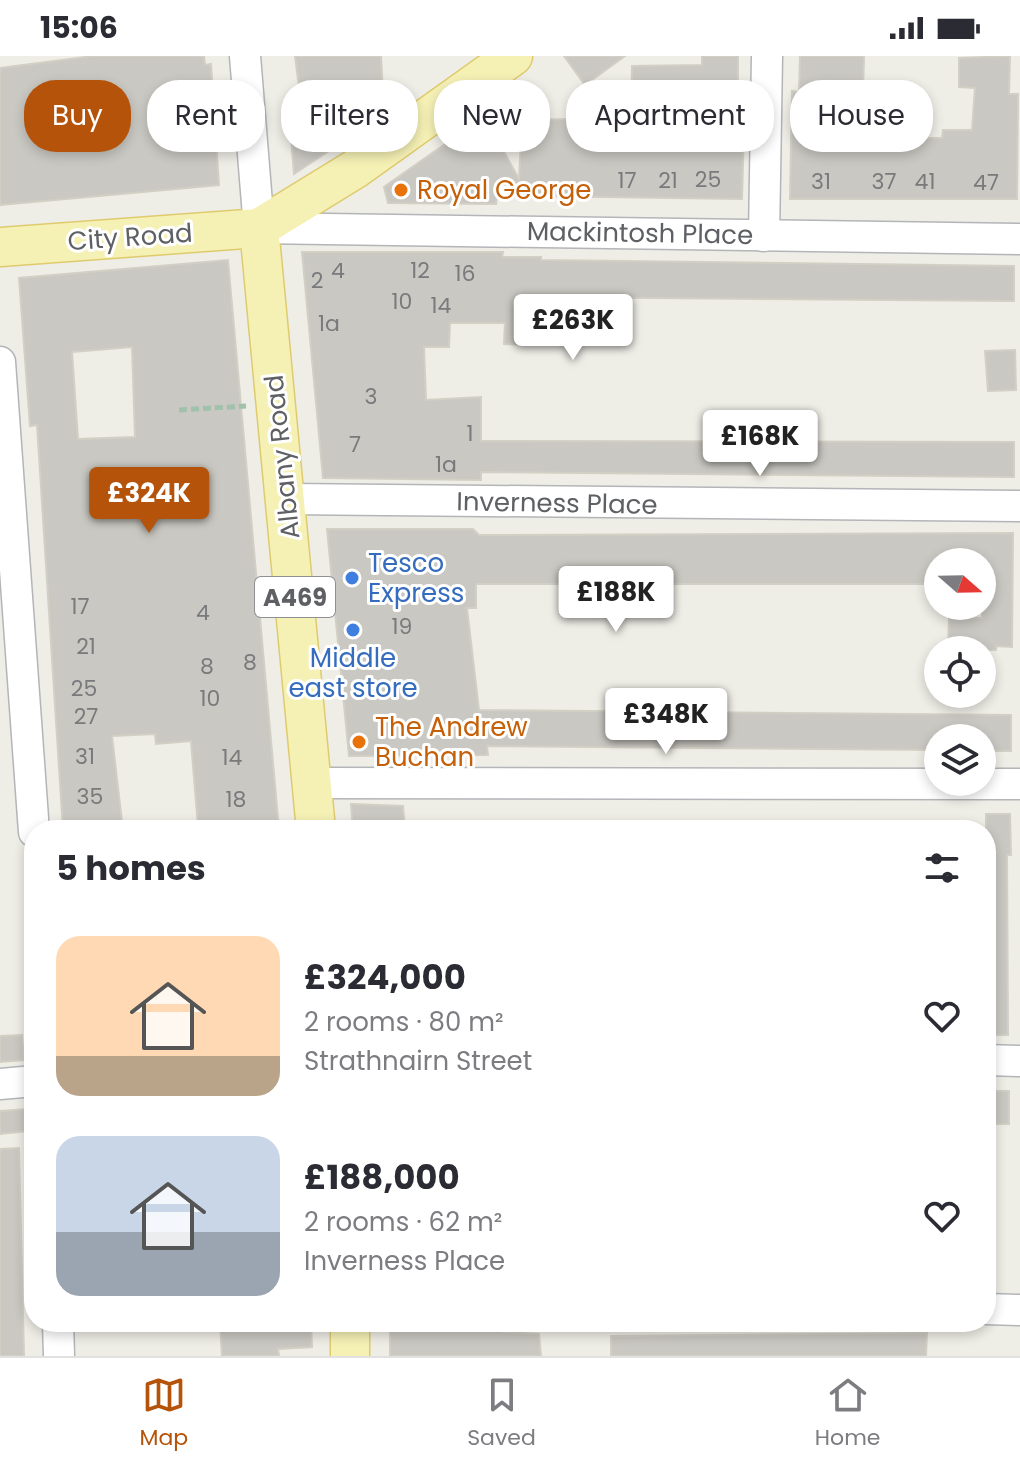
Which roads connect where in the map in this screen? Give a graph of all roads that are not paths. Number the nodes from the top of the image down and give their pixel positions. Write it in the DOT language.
graph roads {
  1 [pos="245,56"];
  2 [pos="513,56"];
  3 [pos="767,56"];
  4 [pos="259,228"];
  5 [pos="764,236"];
  6 [pos="1020,239"];
  7 [pos="0,247"];
  8 [pos="0,362"];
  9 [pos="287,499"];
  10 [pos="1020,506"];
  11 [pos="312,783"];
  12 [pos="1020,784"];
  13 [pos="33,820"];
  14 [pos="315,820"];
  15 [pos="996,1060"];
  16 [pos="1020,1061"];
  17 [pos="24,1082"];
  18 [pos="0,1084"];
  19 [pos="996,1309"];
  20 [pos="1020,1310"];
  21 [pos="58,1332"];
  22 [pos="350,1332"];
  23 [pos="59,1356"];
  24 [pos="350,1356"];
  1 -- 4 [label="street"];
  2 -- 4 [label="main road"];
  3 -- 5 [label="street"];
  4 -- 5 [label="street, Mackintosh Place"];
  4 -- 7 [label="main road, City Road"];
  4 -- 9 [label="main road, Albany Road / A469"];
  5 -- 6 [label="street, Mackintosh Place"];
  8 -- 13 [label="street"];
  9 -- 10 [label="street, Inverness Place"];
  9 -- 11 [label="main road, Albany Road / A469"];
  11 -- 12 [label="street"];
  11 -- 14 [label="main road, Albany Road / A469"];
  15 -- 16 [label="street"];
  17 -- 18 [label="street"];
  19 -- 20 [label="street"];
  21 -- 23 [label="street"];
  22 -- 24 [label="main road"];
}
